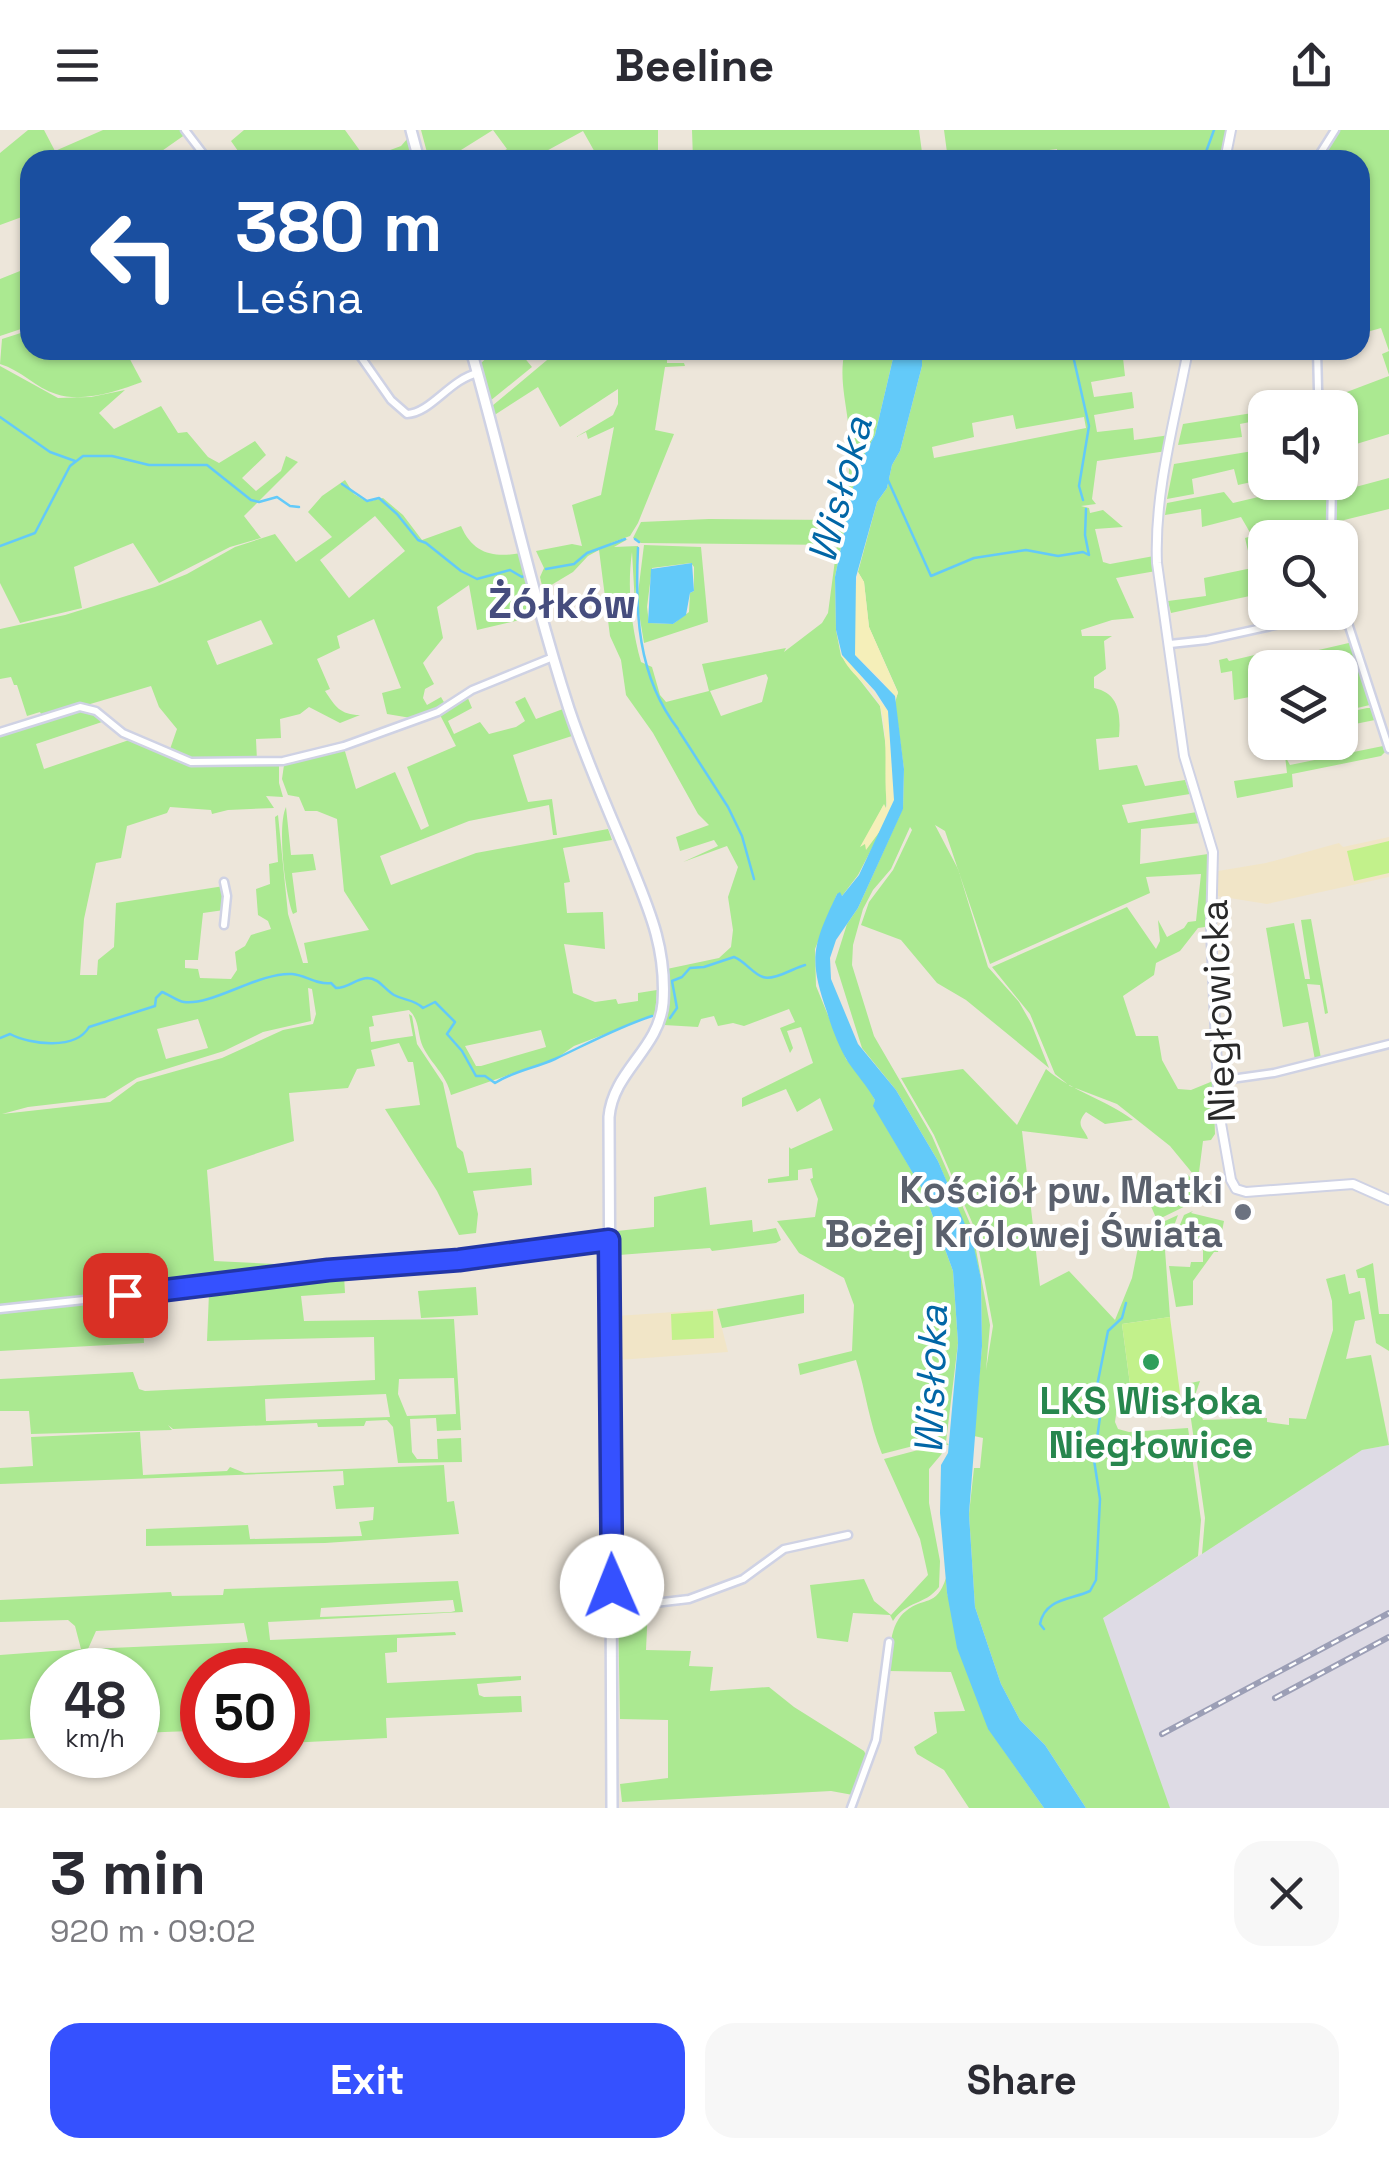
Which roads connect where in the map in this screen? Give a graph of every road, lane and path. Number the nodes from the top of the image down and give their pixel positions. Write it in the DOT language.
graph roads {
  1 [pos="185,130"];
  2 [pos="200,150"];
  3 [pos="363,360"];
  4 [pos="475,360"];
  5 [pos="1186,360"];
  6 [pos="1316,360"];
  7 [pos="478,373"];
  8 [pos="1318,390"];
  9 [pos="1257,630"];
  10 [pos="1346,630"];
  11 [pos="1170,644"];
  12 [pos="554,656"];
  13 [pos="0,732"];
  14 [pos="1389,749"];
  15 [pos="224,882"];
  16 [pos="224,924"];
  17 [pos="1389,1044"];
  18 [pos="1217,1080"];
  19 [pos="1389,1200"];
  20 [pos="609,1240"];
  21 [pos="0,1308"];
  22 [pos="848,1535"];
  23 [pos="612,1608"];
  24 [pos="889,1642"];
  25 [pos="612,1808"];
  26 [pos="851,1808"];
  1 -- 2 [label="street"];
  3 -- 7 [label="street"];
  4 -- 7 [label="main road"];
  5 -- 11 [label="street, Niegłowicka"];
  6 -- 8 [label="street"];
  7 -- 12 [label="main road"];
  9 -- 11 [label="street"];
  10 -- 14 [label="street"];
  11 -- 18 [label="street, Niegłowicka"];
  12 -- 13 [label="street"];
  12 -- 20 [label="main road"];
  15 -- 16 [label="street"];
  17 -- 18 [label="street"];
  18 -- 19 [label="street, Niegłowicka"];
  20 -- 21 [label="street"];
  20 -- 23 [label="main road"];
  22 -- 23 [label="street"];
  23 -- 25 [label="main road"];
  24 -- 26 [label="street"];
}
